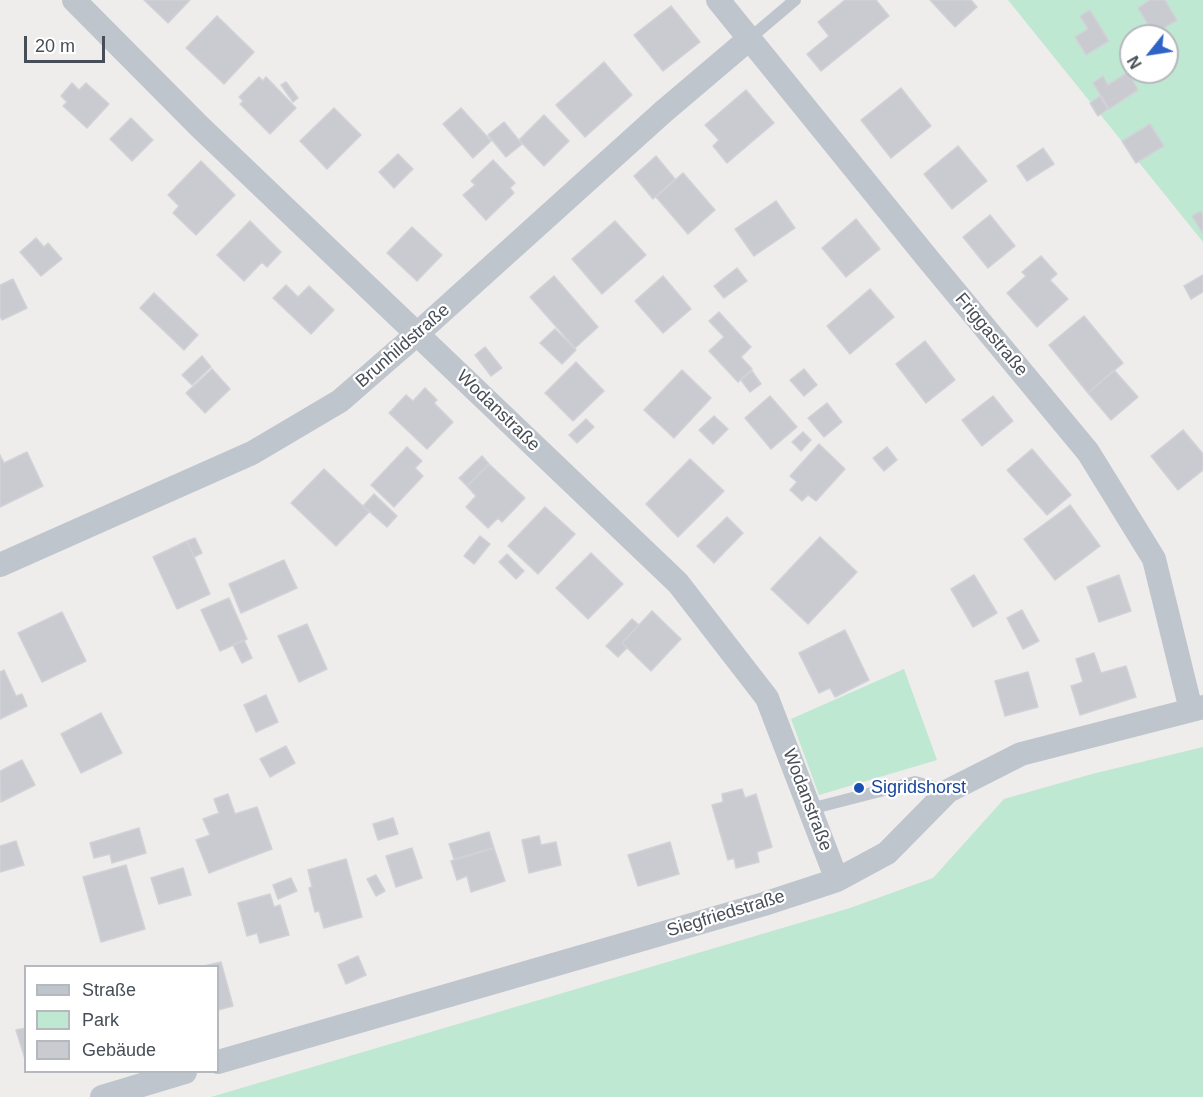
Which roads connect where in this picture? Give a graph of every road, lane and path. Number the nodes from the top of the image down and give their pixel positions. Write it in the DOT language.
graph roads {
  1 [pos="74,0"];
  2 [pos="718,0"];
  3 [pos="795,0"];
  4 [pos="748,39"];
  5 [pos="417,334"];
  6 [pos="0,565"];
  7 [pos="1197,708"];
  8 [pos="948,791"];
  9 [pos="810,809"];
  10 [pos="837,880"];
  11 [pos="219,1062"];
  12 [pos="179,1073"];
  13 [pos="102,1097"];
  1 -- 5 [label="street, Wodanstraße"];
  2 -- 4 [label="street, Friggastraße"];
  3 -- 4 [label="lane"];
  4 -- 5 [label="street, Brunhildstraße"];
  4 -- 7 [label="street, Friggastraße"];
  5 -- 6 [label="street, Brunhildstraße"];
  5 -- 9 [label="street, Wodanstraße"];
  7 -- 8 [label="street, Siegfriedstraße"];
  8 -- 9 [label="lane"];
  8 -- 10 [label="street, Siegfriedstraße"];
  9 -- 10 [label="street, Wodanstraße"];
  10 -- 11 [label="street, Siegfriedstraße"];
  12 -- 13 [label="street"];
}
